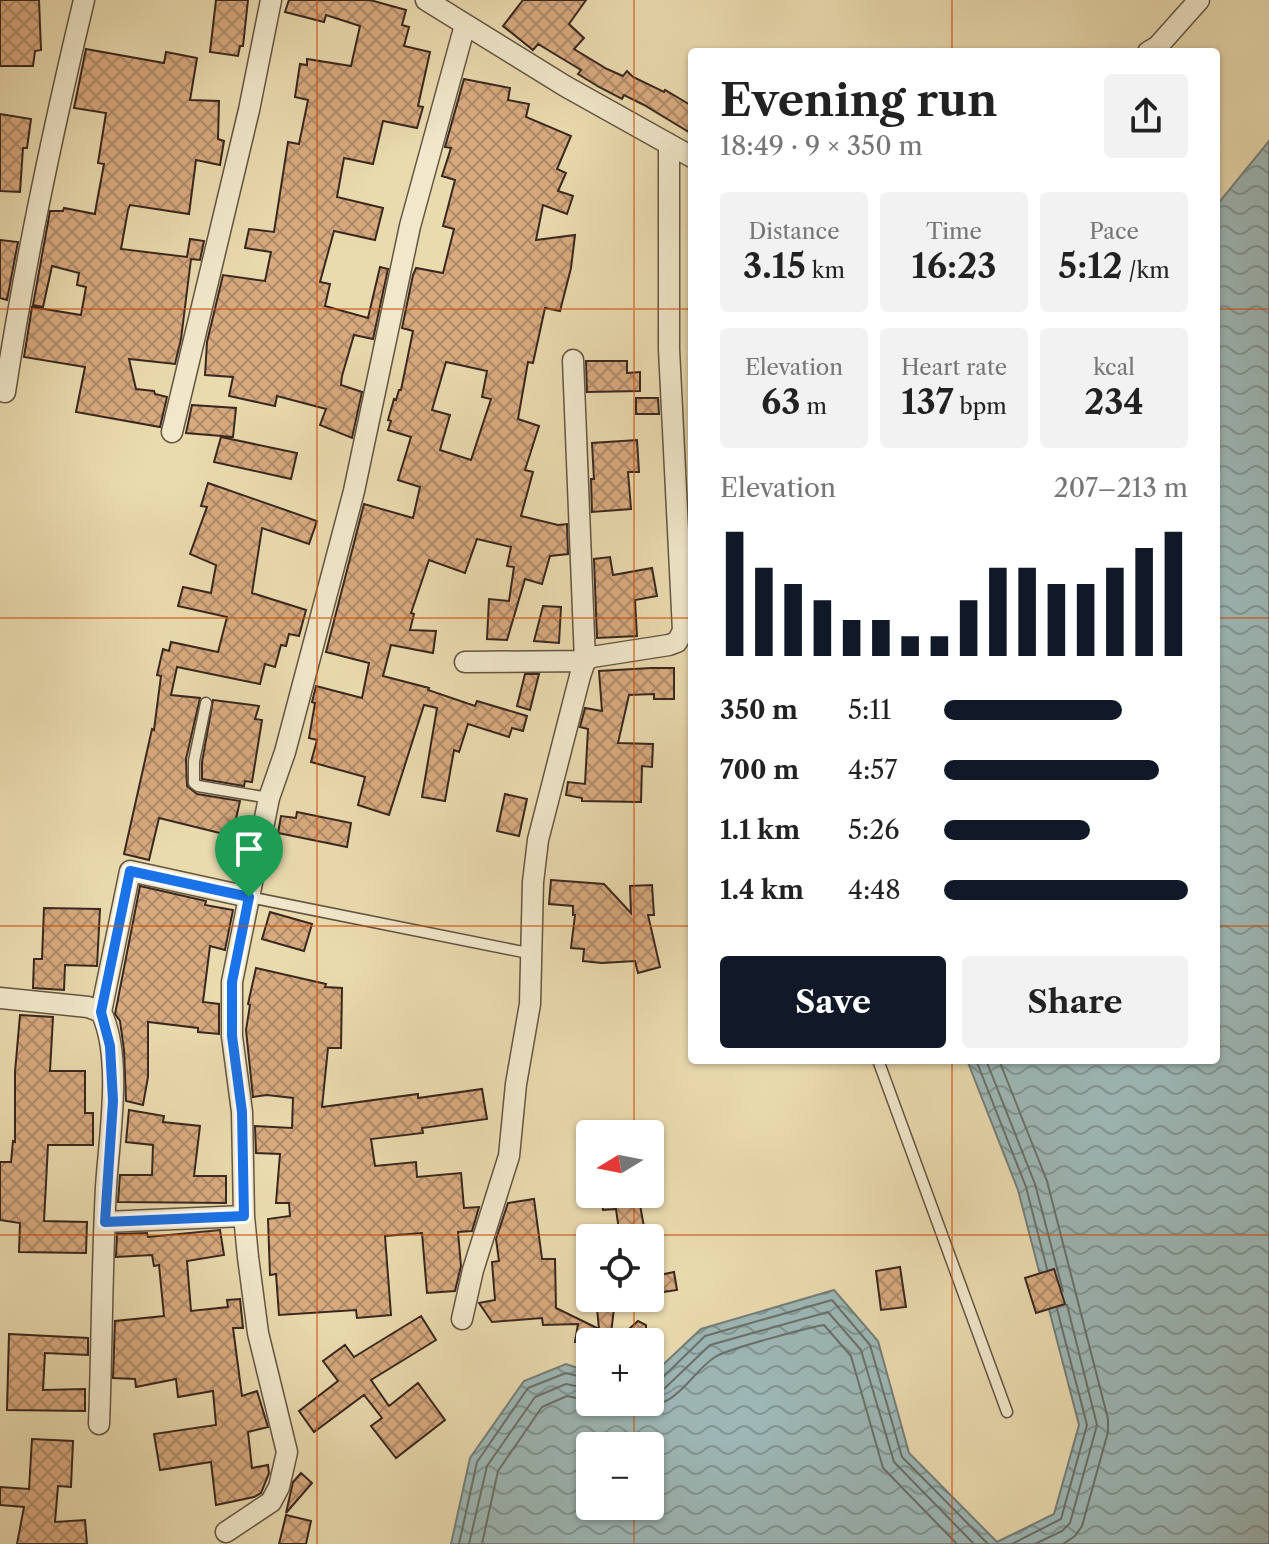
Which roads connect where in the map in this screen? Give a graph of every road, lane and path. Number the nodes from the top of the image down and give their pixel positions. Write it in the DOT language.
graph roads {
  1 [pos="84,0"];
  2 [pos="271,0"];
  3 [pos="426,0"];
  4 [pos="1199,0"];
  5 [pos="448,6"];
  6 [pos="465,25"];
  7 [pos="1153,48"];
  8 [pos="669,144"];
  9 [pos="688,155"];
  10 [pos="573,360"];
  11 [pos="5,392"];
  12 [pos="172,432"];
  13 [pos="585,661"];
  14 [pos="465,662"];
  15 [pos="206,703"];
  16 [pos="269,798"];
  17 [pos="249,897"];
  18 [pos="533,954"];
  19 [pos="0,998"];
  20 [pos="101,1012"];
  21 [pos="879,1064"];
  22 [pos="244,1216"];
  23 [pos="105,1222"];
  24 [pos="462,1319"];
  25 [pos="1007,1412"];
  26 [pos="99,1424"];
  27 [pos="226,1532"];
  1 -- 11 [label="street"];
  2 -- 12 [label="street"];
  3 -- 5 [label="street"];
  4 -- 7 [label="street"];
  5 -- 6 [label="street"];
  6 -- 8 [label="street"];
  6 -- 16 [label="street"];
  8 -- 9 [label="street"];
  8 -- 13 [label="street"];
  10 -- 13 [label="street"];
  13 -- 14 [label="street"];
  13 -- 18 [label="street"];
  15 -- 16 [label="lane"];
  16 -- 17 [label="street"];
  17 -- 18 [label="lane"];
  17 -- 20 [label="street"];
  17 -- 22 [label="street"];
  18 -- 24 [label="street"];
  19 -- 20 [label="street"];
  20 -- 23 [label="street"];
  21 -- 25 [label="lane"];
  22 -- 23 [label="street"];
  22 -- 27 [label="street"];
  23 -- 26 [label="street"];
}
